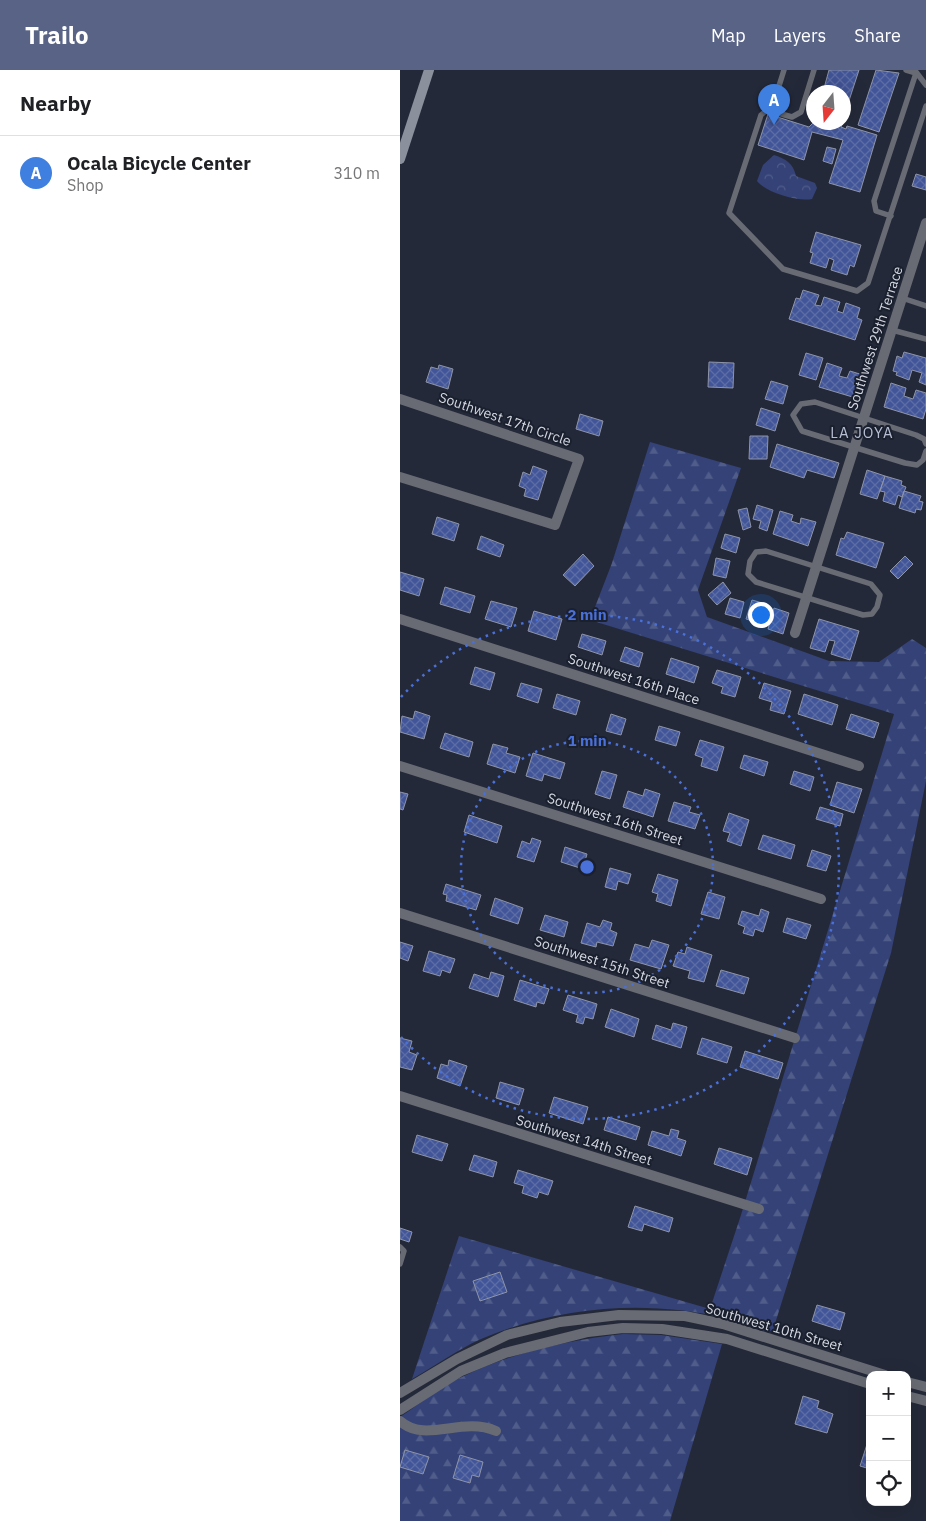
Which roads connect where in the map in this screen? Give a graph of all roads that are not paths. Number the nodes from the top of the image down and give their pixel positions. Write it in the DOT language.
graph roads {
  1 [pos="428,70"];
  2 [pos="784,70"];
  3 [pos="814,70"];
  4 [pos="906,70"];
  5 [pos="916,72"];
  6 [pos="926,85"];
  7 [pos="773,105"];
  8 [pos="926,106"];
  9 [pos="400,157"];
  10 [pos="891,216"];
  11 [pos="926,223"];
  12 [pos="902,298"];
  13 [pos="926,306"];
  14 [pos="892,330"];
  15 [pos="926,340"];
  16 [pos="400,399"];
  17 [pos="864,418"];
  18 [pos="926,444"];
  19 [pos="854,448"];
  20 [pos="926,451"];
  21 [pos="400,477"];
  22 [pos="816,566"];
  23 [pos="806,598"];
  24 [pos="400,619"];
  25 [pos="795,633"];
  26 [pos="400,766"];
  27 [pos="859,766"];
  28 [pos="821,899"];
  29 [pos="400,913"];
  30 [pos="795,1038"];
  31 [pos="400,1096"];
  32 [pos="759,1209"];
  33 [pos="400,1247"];
  34 [pos="400,1264"];
  35 [pos="542,1326"];
  36 [pos="545,1341"];
  37 [pos="808,1351"];
  38 [pos="805,1363"];
  39 [pos="872,1371"];
  40 [pos="866,1383"];
  41 [pos="911,1383"];
  42 [pos="926,1388"];
  43 [pos="400,1393"];
  44 [pos="911,1397"];
  45 [pos="926,1402"];
  46 [pos="400,1410"];
  47 [pos="400,1421"];
  48 [pos="496,1430"];
  1 -- 9 [label="main road"];
  2 -- 7 [label="lane"];
  3 -- 7 [label="lane"];
  4 -- 5 [label="lane"];
  5 -- 6 [label="lane"];
  5 -- 10 [label="lane"];
  7 -- 10 [label="lane"];
  8 -- 10 [label="lane"];
  11 -- 12 [label="street, Southwest 29th Terrace"];
  12 -- 13 [label="lane"];
  12 -- 14 [label="street, Southwest 29th Terrace"];
  14 -- 15 [label="lane"];
  14 -- 17 [label="street, Southwest 29th Terrace"];
  16 -- 21 [label="street, Southwest 17th Circle"];
  17 -- 18 [label="lane"];
  17 -- 19 [label="street, Southwest 29th Terrace"];
  17 -- 19 [label="lane"];
  19 -- 20 [label="lane"];
  19 -- 22 [label="street, Southwest 29th Terrace"];
  22 -- 23 [label="street, Southwest 29th Terrace"];
  22 -- 23 [label="lane"];
  22 -- 23 [label="lane"];
  23 -- 25 [label="street, Southwest 29th Terrace"];
  24 -- 27 [label="street, Southwest 16th Place"];
  26 -- 28 [label="street, Southwest 16th Street"];
  29 -- 30 [label="street, Southwest 15th Street"];
  31 -- 32 [label="street, Southwest 14th Street"];
  33 -- 34 [label="lane"];
  35 -- 36 [label="street"];
  35 -- 37 [label="street, Southwest 10th Street"];
  35 -- 43 [label="street, Southwest 10th Street"];
  36 -- 38 [label="street, Southwest 10th Street"];
  36 -- 46 [label="street, Southwest 10th Street"];
  37 -- 38 [label="street"];
  37 -- 39 [label="street, Southwest 10th Street"];
  38 -- 40 [label="street, Southwest 10th Street"];
  41 -- 42 [label="street"];
  44 -- 45 [label="street"];
  47 -- 48 [label="street"];
}
